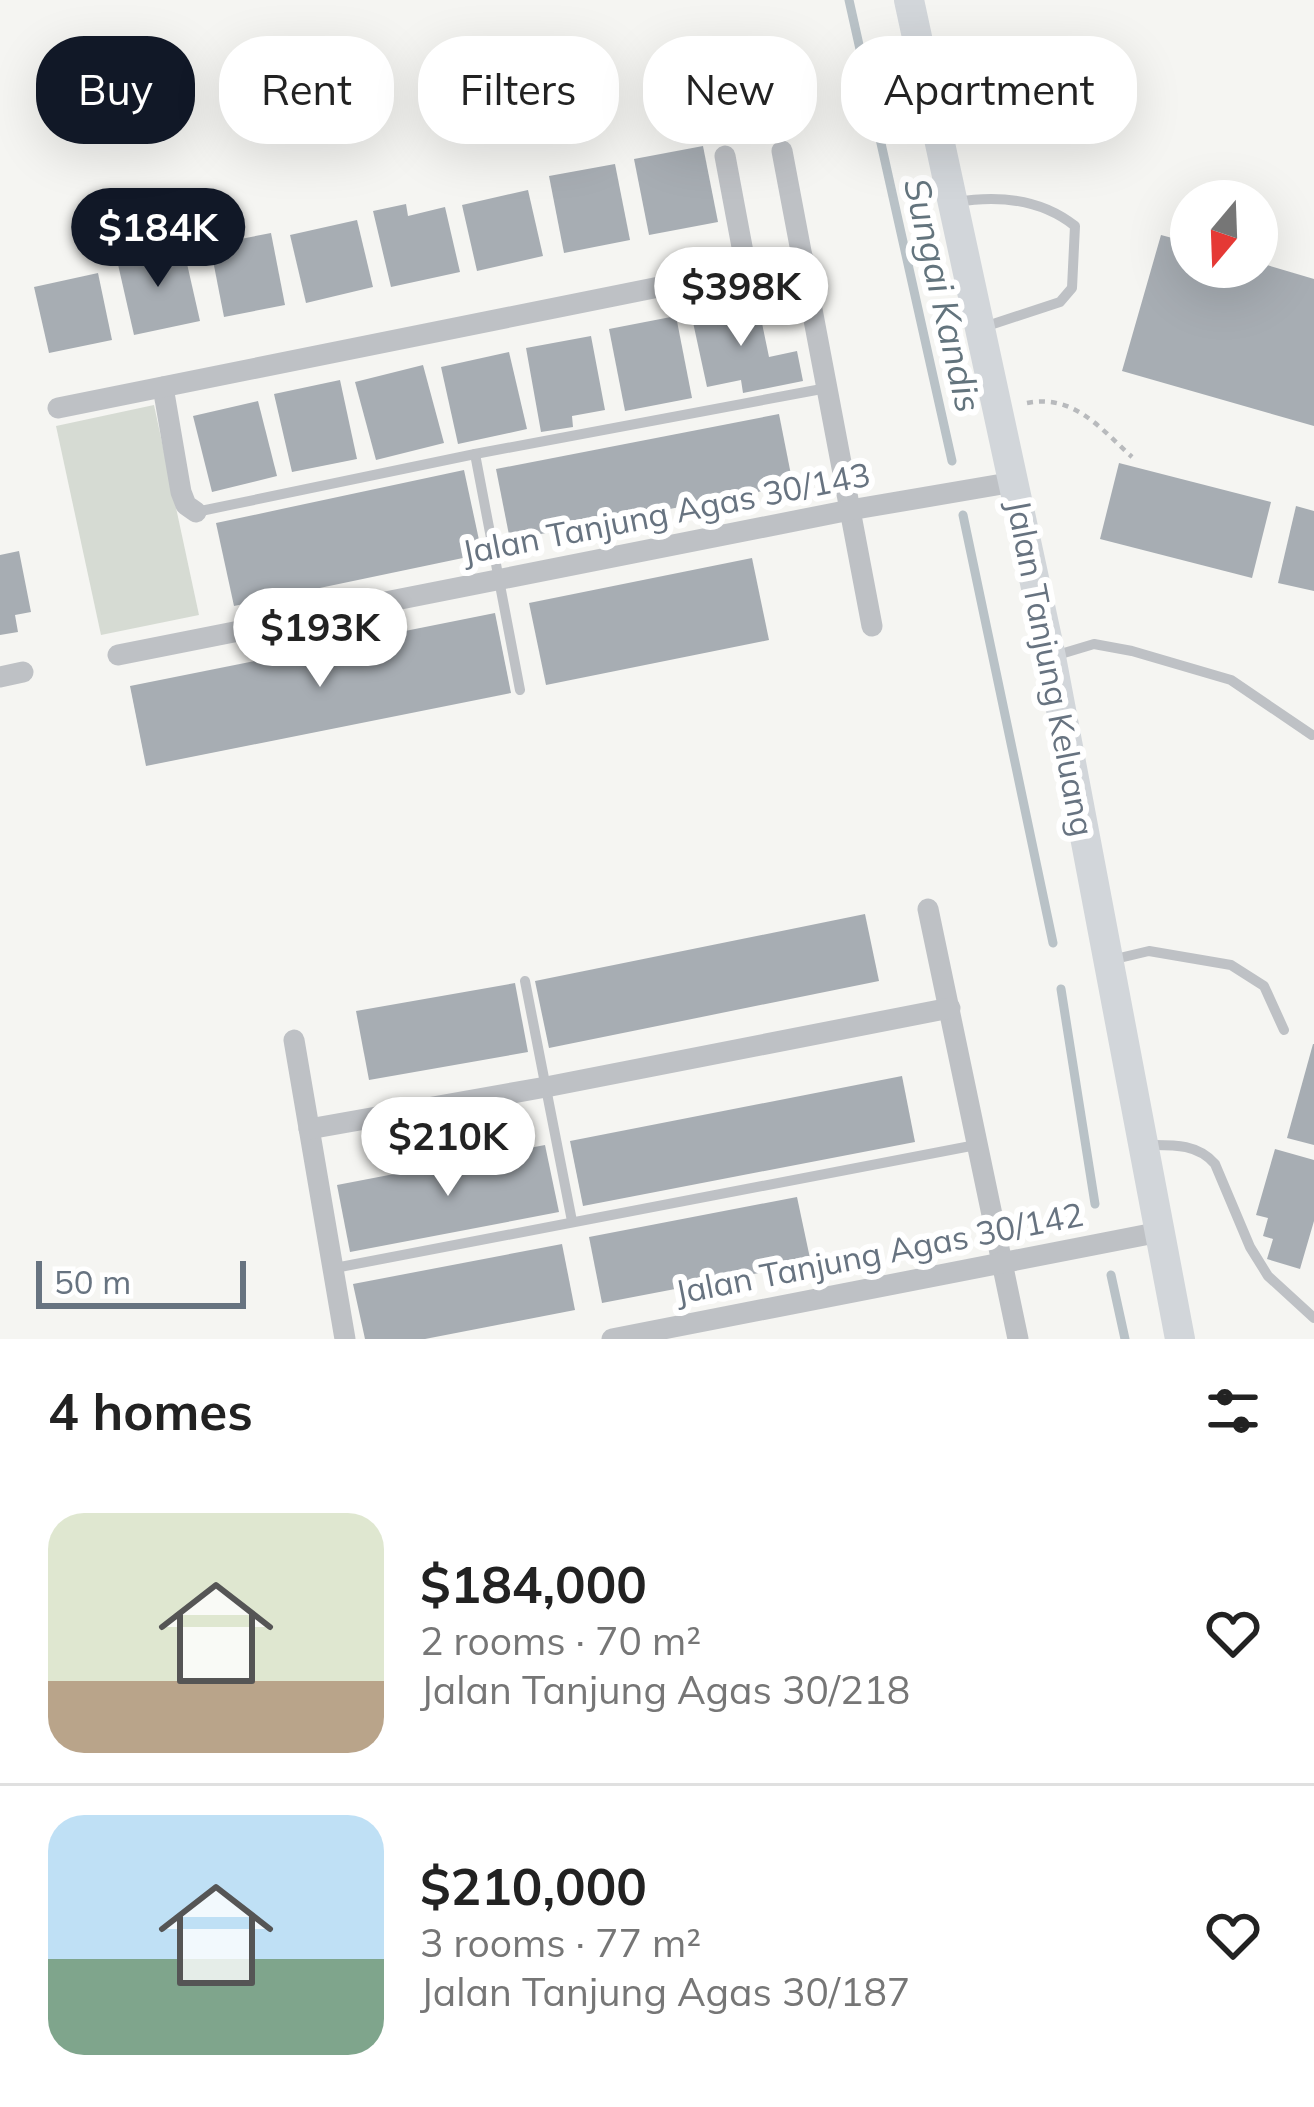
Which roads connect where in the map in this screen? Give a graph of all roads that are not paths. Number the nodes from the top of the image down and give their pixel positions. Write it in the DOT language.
graph roads {
  1 [pos="909,0"];
  2 [pos="782,152"];
  3 [pos="725,156"];
  4 [pos="953,203"];
  5 [pos="802,258"];
  6 [pos="746,268"];
  7 [pos="981,328"];
  8 [pos="163,387"];
  9 [pos="827,388"];
  10 [pos="58,408"];
  11 [pos="476,454"];
  12 [pos="1014,482"];
  13 [pos="850,510"];
  14 [pos="196,512"];
  15 [pos="498,580"];
  16 [pos="872,626"];
  17 [pos="118,655"];
  18 [pos="1051,657"];
  19 [pos="23,672"];
  20 [pos="0,677"];
  21 [pos="520,690"];
  22 [pos="1312,735"];
  23 [pos="928,909"];
  24 [pos="1108,961"];
  25 [pos="525,981"];
  26 [pos="950,1008"];
  27 [pos="1284,1030"];
  28 [pos="294,1040"];
  29 [pos="546,1087"];
  30 [pos="309,1129"];
  31 [pos="980,1144"];
  32 [pos="1143,1145"];
  33 [pos="572,1221"];
  34 [pos="1160,1232"];
  35 [pos="1003,1262"];
  36 [pos="333,1268"];
  37 [pos="1314,1318"];
  38 [pos="345,1339"];
  39 [pos="612,1339"];
  40 [pos="1018,1339"];
  41 [pos="1180,1339"];
  1 -- 4 [label="main road, Jalan Tanjung Keluang"];
  2 -- 5 [label="street"];
  3 -- 6 [label="street"];
  4 -- 7 [label="main road, Jalan Tanjung Keluang"];
  4 -- 7 [label="lane"];
  5 -- 6 [label="street"];
  5 -- 9 [label="street"];
  6 -- 8 [label="street"];
  7 -- 12 [label="main road, Jalan Tanjung Keluang"];
  8 -- 10 [label="street"];
  8 -- 14 [label="street"];
  9 -- 11 [label="lane"];
  9 -- 13 [label="street"];
  11 -- 14 [label="lane"];
  11 -- 15 [label="lane"];
  12 -- 13 [label="street, Jalan Tanjung Agas 30/143"];
  12 -- 18 [label="main road, Jalan Tanjung Keluang"];
  13 -- 15 [label="street, Jalan Tanjung Agas 30/143"];
  13 -- 16 [label="street"];
  15 -- 17 [label="street, Jalan Tanjung Agas 30/143"];
  15 -- 21 [label="lane"];
  18 -- 22 [label="lane"];
  18 -- 24 [label="main road, Jalan Tanjung Keluang"];
  19 -- 20 [label="street"];
  23 -- 26 [label="street"];
  24 -- 27 [label="lane"];
  24 -- 32 [label="main road, Jalan Tanjung Keluang"];
  25 -- 29 [label="lane"];
  26 -- 29 [label="street"];
  26 -- 31 [label="street"];
  28 -- 30 [label="street"];
  29 -- 30 [label="street"];
  29 -- 33 [label="lane"];
  30 -- 36 [label="street"];
  31 -- 33 [label="lane"];
  31 -- 35 [label="street"];
  32 -- 34 [label="main road, Jalan Tanjung Keluang"];
  32 -- 37 [label="lane"];
  33 -- 36 [label="lane"];
  34 -- 35 [label="street, Jalan Tanjung Agas 30/142"];
  34 -- 41 [label="main road, Jalan Tanjung Keluang"];
  35 -- 39 [label="street, Jalan Tanjung Agas 30/142"];
  35 -- 40 [label="street"];
  36 -- 38 [label="street"];
}
